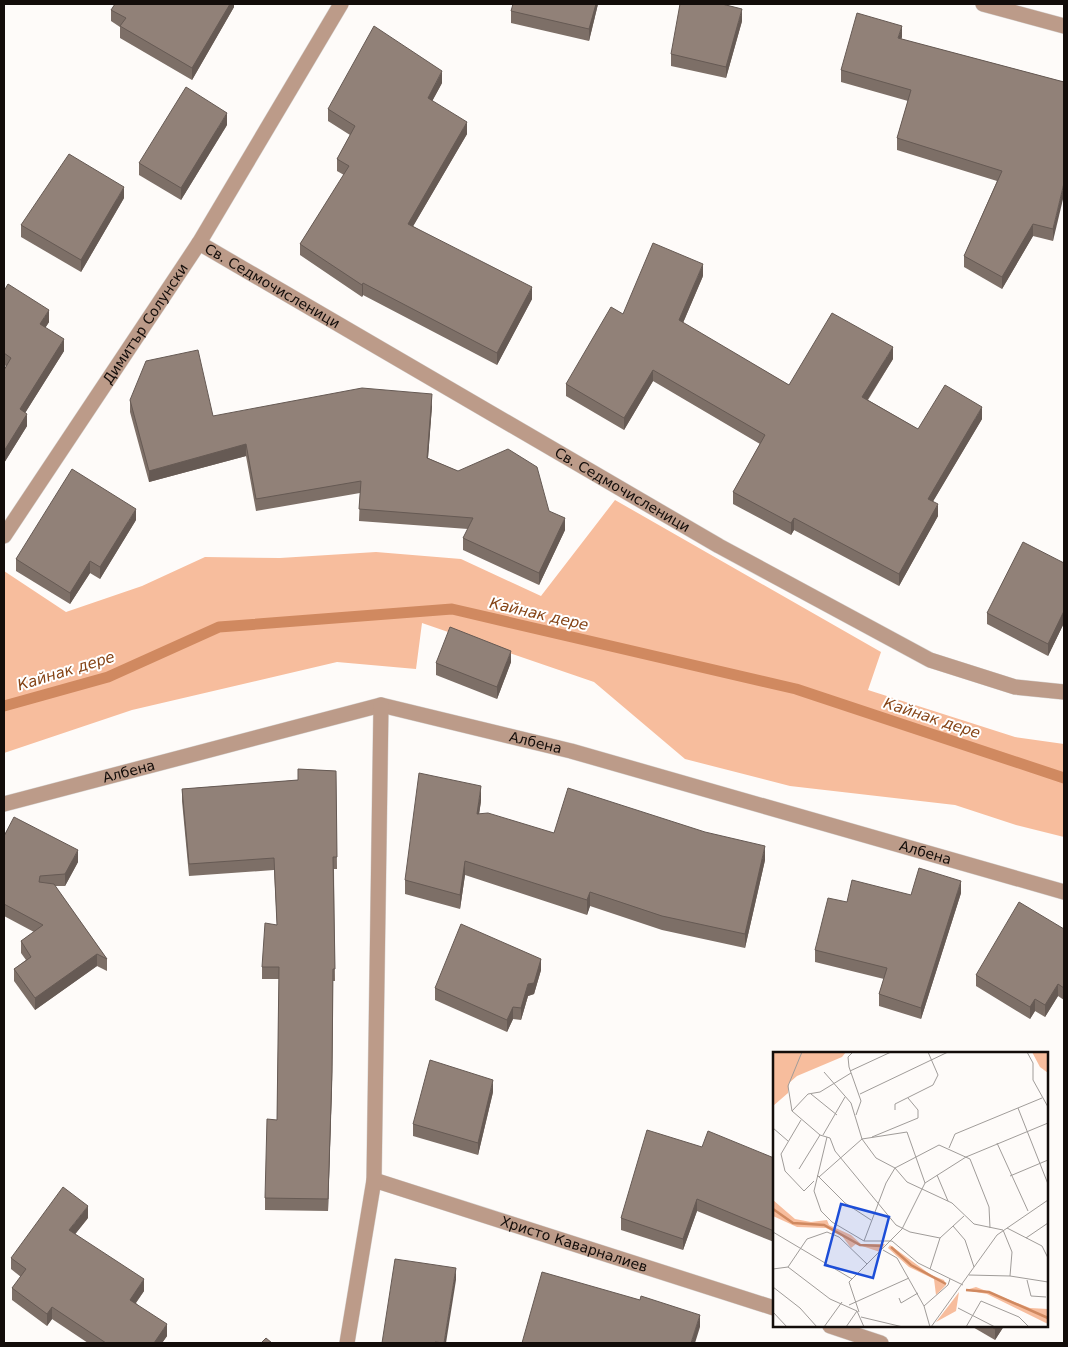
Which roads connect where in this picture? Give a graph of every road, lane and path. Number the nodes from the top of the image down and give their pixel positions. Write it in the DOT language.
graph roads {
  1 [pos="341,4"];
  2 [pos="983,4"];
  3 [pos="1064,26"];
  4 [pos="199,243"];
  5 [pos="4,536"];
  6 [pos="1064,692"];
  7 [pos="381,705"];
  8 [pos="4,804"];
  9 [pos="1064,892"];
  10 [pos="374,1180"];
  11 [pos="773,1308"];
  12 [pos="833,1327"];
  13 [pos="347,1343"];
  14 [pos="881,1343"];
  1 -- 4 [label="street, Димитър Солунски"];
  2 -- 3 [label="street"];
  4 -- 5 [label="street, Димитър Солунски"];
  4 -- 6 [label="street, Св. Седмочисленици"];
  7 -- 8 [label="street, Албена"];
  7 -- 9 [label="street, Албена"];
  7 -- 10 [label="street"];
  10 -- 11 [label="street, Христо Каварналиев"];
  10 -- 13 [label="street"];
  12 -- 14 [label="street"];
}
